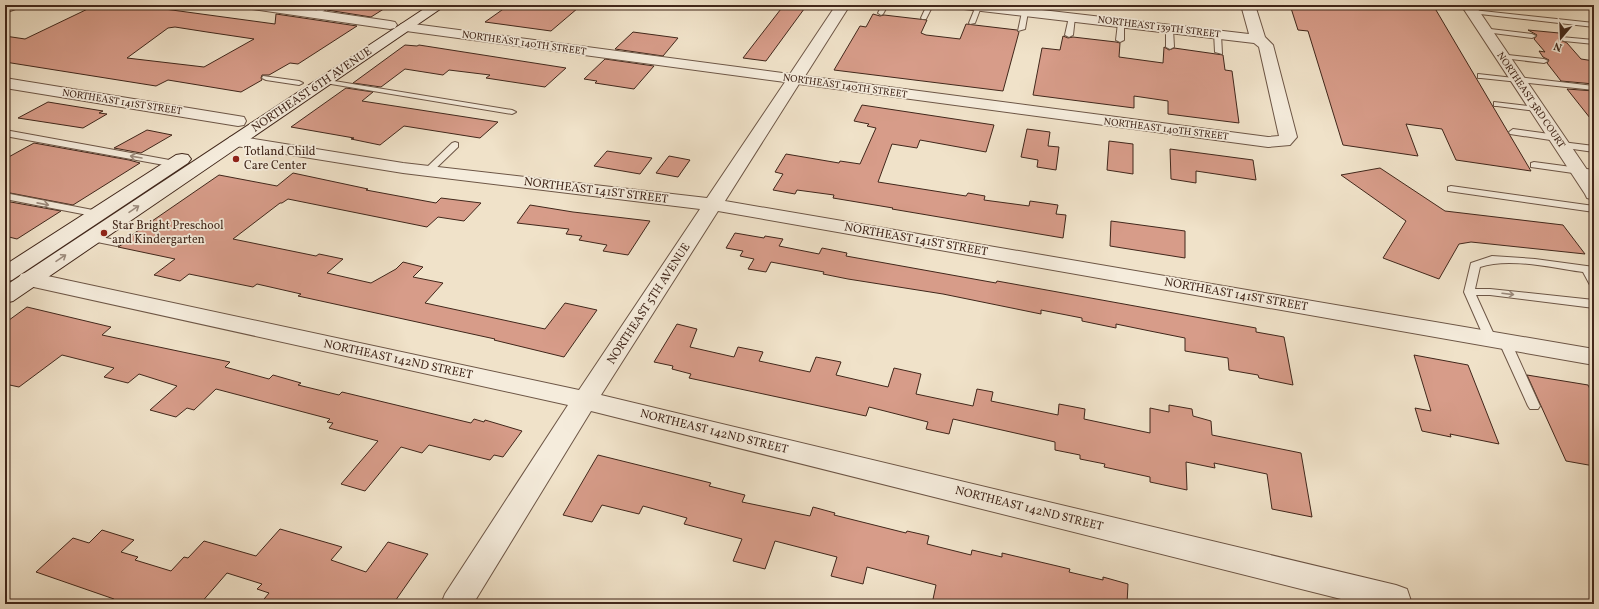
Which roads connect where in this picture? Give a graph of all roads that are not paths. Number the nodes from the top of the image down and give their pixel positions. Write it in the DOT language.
graph roads {
  1 [pos="13,5"];
  2 [pos="252,5"];
  3 [pos="330,5"];
  4 [pos="420,5"];
  5 [pos="439,5"];
  6 [pos="843,5"];
  7 [pos="885,5"];
  8 [pos="930,5"];
  9 [pos="964,5"];
  10 [pos="1248,5"];
  11 [pos="978,7"];
  12 [pos="5,8"];
  13 [pos="1471,9"];
  14 [pos="1025,12"];
  15 [pos="881,13"];
  16 [pos="315,14"];
  17 [pos="924,18"];
  18 [pos="1072,18"];
  19 [pos="972,23"];
  20 [pos="1121,23"];
  21 [pos="1594,25"];
  22 [pos="406,27"];
  23 [pos="384,28"];
  24 [pos="1169,28"];
  25 [pos="1020,29"];
  26 [pos="1485,30"];
  27 [pos="1217,34"];
  28 [pos="1069,35"];
  29 [pos="1532,36"];
  30 [pos="1258,39"];
  31 [pos="1564,39"];
  32 [pos="1120,40"];
  33 [pos="1594,42"];
  34 [pos="1170,47"];
  35 [pos="1219,52"];
  36 [pos="1502,56"];
  37 [pos="1544,61"];
  38 [pos="1481,76"];
  39 [pos="266,78"];
  40 [pos="794,80"];
  41 [pos="1518,80"];
  42 [pos="325,81"];
  43 [pos="5,83"];
  44 [pos="299,83"];
  45 [pos="1594,88"];
  46 [pos="1497,104"];
  47 [pos="1537,108"];
  48 [pos="512,112"];
  49 [pos="237,131"];
  50 [pos="1513,132"];
  51 [pos="5,134"];
  52 [pos="1559,142"];
  53 [pos="456,145"];
  54 [pos="1594,149"];
  55 [pos="175,164"];
  56 [pos="1534,165"];
  57 [pos="428,171"];
  58 [pos="1586,172"];
  59 [pos="1451,189"];
  60 [pos="1594,194"];
  61 [pos="5,196"];
  62 [pos="714,205"];
  63 [pos="1594,209"];
  64 [pos="98,214"];
  65 [pos="91,238"];
  66 [pos="117,243"];
  67 [pos="1590,270"];
  68 [pos="11,275"];
  69 [pos="1594,283"];
  70 [pos="1470,292"];
  71 [pos="5,296"];
  72 [pos="1594,304"];
  73 [pos="1497,341"];
  74 [pos="1594,357"];
  75 [pos="585,400"];
  76 [pos="1534,406"];
  77 [pos="1397,601"];
  78 [pos="456,604"];
  1 -- 12 [label="street"];
  2 -- 16 [label="street"];
  3 -- 16 [label="lane"];
  4 -- 23 [label="street, NORTHEAST 6TH AVENUE"];
  5 -- 22 [label="street, NORTHEAST 6TH AVENUE"];
  6 -- 40 [label="street, NORTHEAST 5TH AVENUE"];
  7 -- 15 [label="lane"];
  8 -- 17 [label="lane"];
  9 -- 11 [label="street, NORTHEAST 139TH STREET"];
  10 -- 30 [label="street"];
  11 -- 14 [label="street, NORTHEAST 139TH STREET"];
  11 -- 19 [label="lane"];
  13 -- 21 [label="lane"];
  13 -- 26 [label="street, NORTHEAST 3RD COURT"];
  14 -- 18 [label="street, NORTHEAST 139TH STREET"];
  14 -- 25 [label="lane"];
  16 -- 23 [label="street"];
  18 -- 20 [label="street, NORTHEAST 139TH STREET"];
  18 -- 28 [label="lane"];
  20 -- 24 [label="street, NORTHEAST 139TH STREET"];
  20 -- 32 [label="lane"];
  22 -- 40 [label="street, NORTHEAST 140TH STREET"];
  22 -- 42 [label="street, NORTHEAST 6TH AVENUE"];
  23 -- 44 [label="street, NORTHEAST 6TH AVENUE"];
  23 -- 49 [label="street"];
  24 -- 27 [label="street, NORTHEAST 139TH STREET"];
  24 -- 34 [label="lane"];
  26 -- 29 [label="lane"];
  26 -- 36 [label="street, NORTHEAST 3RD COURT"];
  27 -- 30 [label="street, NORTHEAST 139TH STREET"];
  27 -- 35 [label="lane"];
  30 -- 40 [label="street, NORTHEAST 140TH STREET"];
  31 -- 33 [label="lane"];
  36 -- 37 [label="lane"];
  36 -- 41 [label="street, NORTHEAST 3RD COURT"];
  38 -- 41 [label="lane"];
  39 -- 44 [label="lane"];
  40 -- 62 [label="street, NORTHEAST 5TH AVENUE"];
  41 -- 45 [label="lane"];
  41 -- 47 [label="street, NORTHEAST 3RD COURT"];
  42 -- 48 [label="lane"];
  42 -- 49 [label="street, NORTHEAST 6TH AVENUE"];
  43 -- 49 [label="street, NORTHEAST 141ST STREET"];
  44 -- 49 [label="street, NORTHEAST 6TH AVENUE"];
  46 -- 47 [label="lane"];
  47 -- 52 [label="street, NORTHEAST 3RD COURT"];
  49 -- 55 [label="street, NORTHEAST 6TH AVENUE"];
  49 -- 57 [label="street, NORTHEAST 141ST STREET"];
  65 -- 49 [label="street, NORTHEAST 6TH AVENUE, one-way"];
  50 -- 52 [label="lane"];
  55 -- 51 [label="lane, one-way"];
  52 -- 54 [label="lane"];
  52 -- 58 [label="street, NORTHEAST 3RD COURT"];
  53 -- 57 [label="lane"];
  55 -- 64 [label="street, NORTHEAST 6TH AVENUE"];
  56 -- 58 [label="lane"];
  57 -- 62 [label="street, NORTHEAST 141ST STREET"];
  58 -- 60 [label="street, NORTHEAST 3RD COURT"];
  59 -- 63 [label="lane"];
  61 -- 64 [label="lane, one-way"];
  62 -- 73 [label="street, NORTHEAST 141ST STREET"];
  62 -- 75 [label="street, NORTHEAST 5TH AVENUE"];
  64 -- 68 [label="street, NORTHEAST 6TH AVENUE"];
  65 -- 66 [label="lane"];
  68 -- 65 [label="street, NORTHEAST 6TH AVENUE, one-way"];
  67 -- 69 [label="lane"];
  67 -- 70 [label="lane"];
  68 -- 71 [label="street, NORTHEAST 6TH AVENUE"];
  68 -- 75 [label="street, NORTHEAST 142ND STREET"];
  70 -- 72 [label="lane, one-way"];
  70 -- 73 [label="lane"];
  73 -- 74 [label="street, NORTHEAST 141ST STREET"];
  73 -- 76 [label="lane"];
  75 -- 77 [label="street, NORTHEAST 142ND STREET"];
  75 -- 78 [label="street, NORTHEAST 5TH AVENUE"];
}
